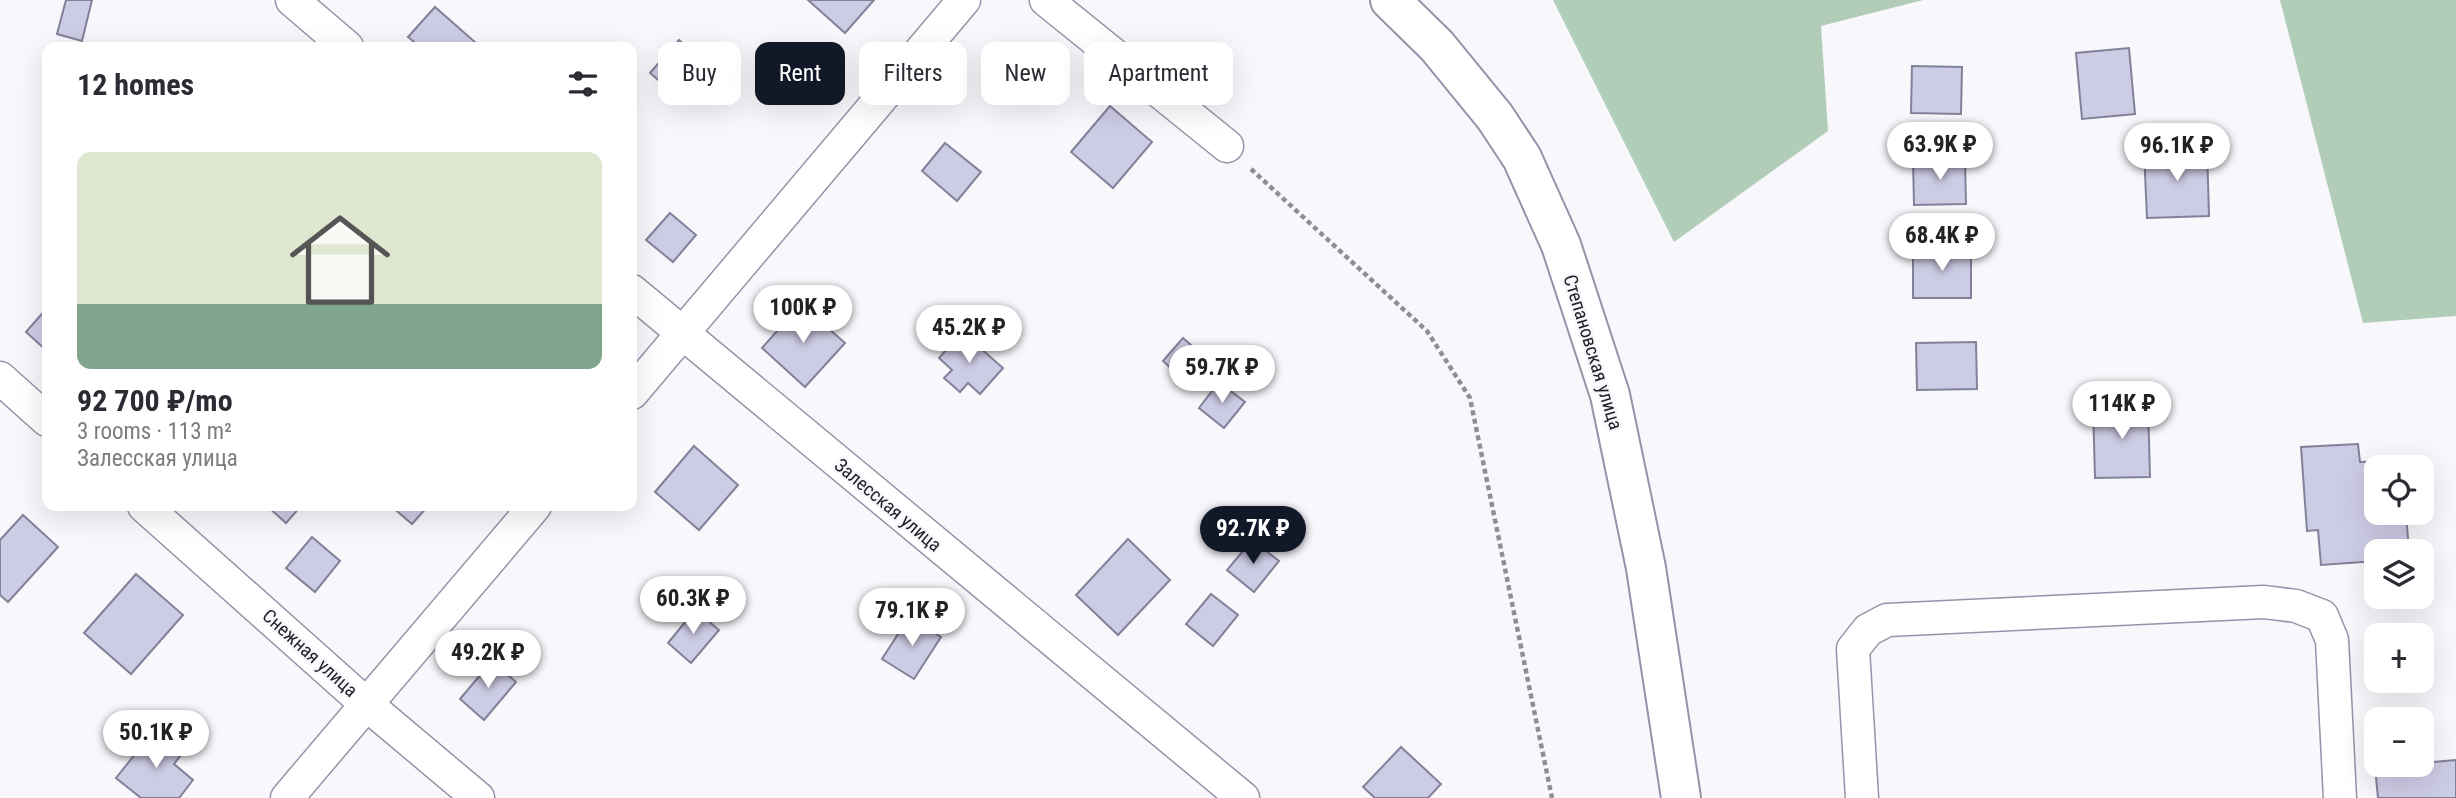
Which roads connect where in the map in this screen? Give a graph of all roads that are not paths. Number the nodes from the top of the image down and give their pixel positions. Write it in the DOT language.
graph roads {
  1 [pos="292,0"];
  2 [pos="964,0"];
  3 [pos="1046,0"];
  4 [pos="1390,0"];
  5 [pos="341,42"];
  6 [pos="1227,146"];
  7 [pos="637,295"];
  8 [pos="682,334"];
  9 [pos="0,377"];
  10 [pos="637,387"];
  11 [pos="42,415"];
  12 [pos="150,511"];
  13 [pos="531,511"];
  14 [pos="365,703"];
  15 [pos="287,798"];
  16 [pos="478,798"];
  17 [pos="1243,798"];
  18 [pos="1681,798"];
  19 [pos="1862,798"];
  20 [pos="2340,798"];
  1 -- 5 [label="street"];
  2 -- 8 [label="street"];
  3 -- 6 [label="street"];
  4 -- 18 [label="street, Степановская улица"];
  7 -- 8 [label="street, Залесская улица"];
  8 -- 10 [label="street"];
  8 -- 17 [label="street, Залесская улица"];
  9 -- 11 [label="street"];
  12 -- 14 [label="street, Снежная улица"];
  13 -- 14 [label="street"];
  14 -- 15 [label="street"];
  14 -- 16 [label="street, Снежная улица"];
  19 -- 20 [label="street"];
}
